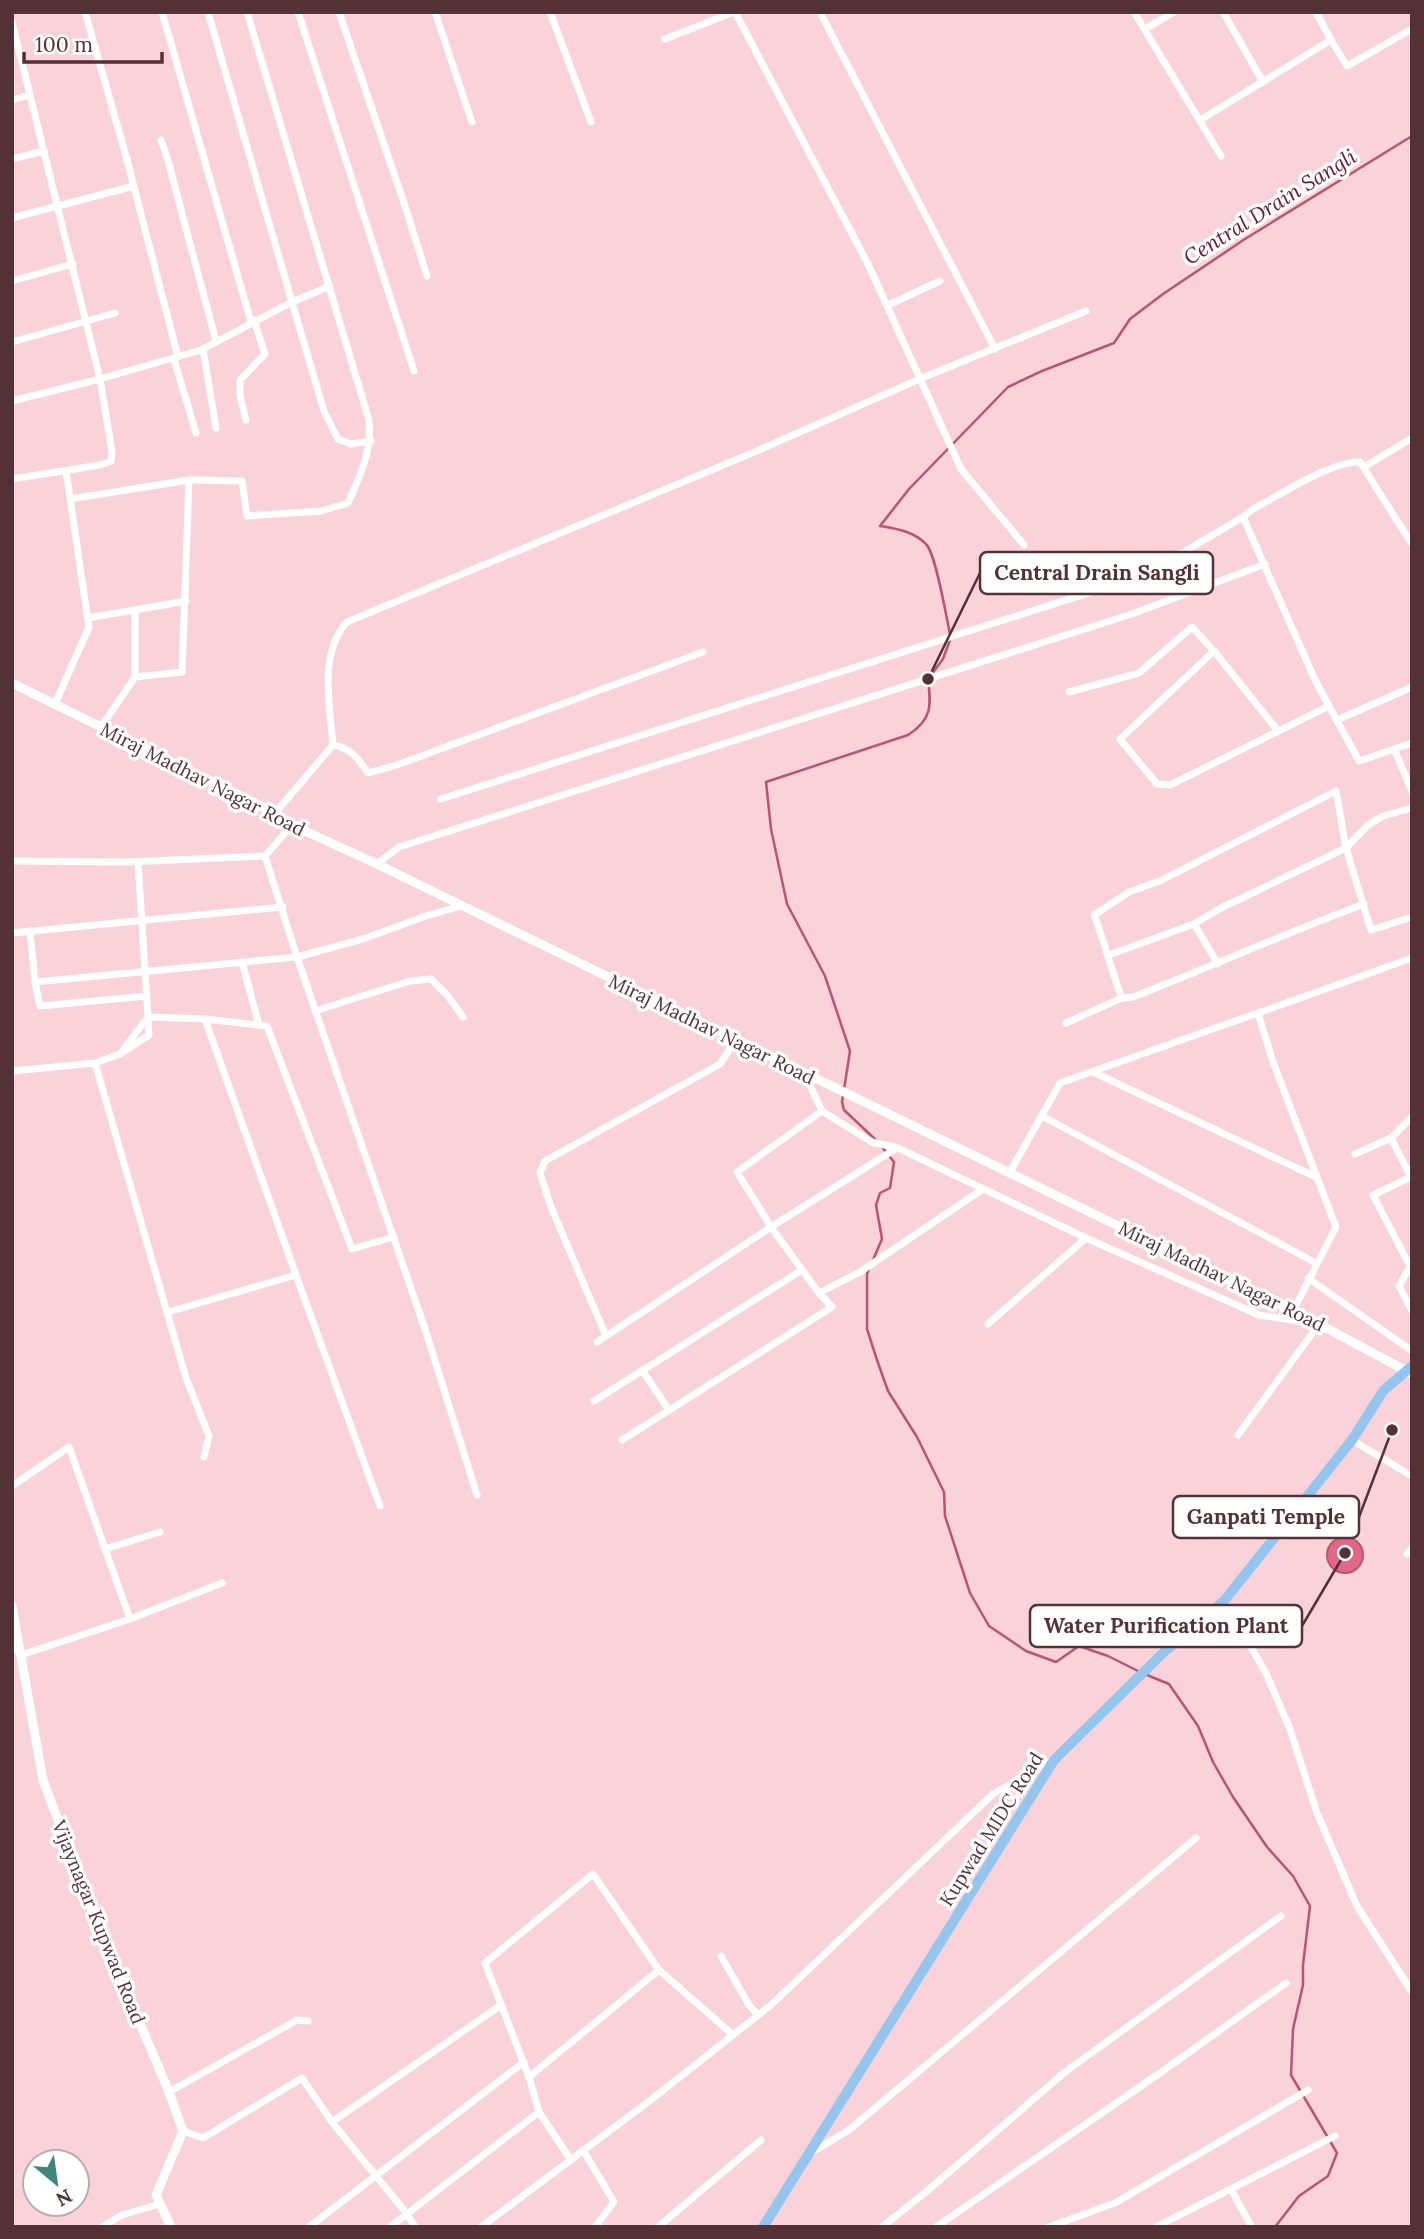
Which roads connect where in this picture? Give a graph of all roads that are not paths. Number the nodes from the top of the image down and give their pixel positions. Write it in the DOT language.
graph roads {
  1 [pos="85,12"];
  2 [pos="162,12"];
  3 [pos="208,12"];
  4 [pos="247,12"];
  5 [pos="298,12"];
  6 [pos="339,12"];
  7 [pos="435,12"];
  8 [pos="550,12"];
  9 [pos="734,12"];
  10 [pos="820,12"];
  11 [pos="1134,12"];
  12 [pos="1174,12"];
  13 [pos="1223,12"];
  14 [pos="1316,12"];
  15 [pos="12,22"];
  16 [pos="1145,29"];
  17 [pos="1412,29"];
  18 [pos="14,38"];
  19 [pos="665,39"];
  20 [pos="1331,40"];
  21 [pos="1263,82"];
  22 [pos="30,95"];
  23 [pos="12,100"];
  24 [pos="1200,120"];
  25 [pos="472,122"];
  26 [pos="591,122"];
  27 [pos="160,140"];
  28 [pos="44,150"];
  29 [pos="1221,156"];
  30 [pos="12,159"];
  31 [pos="134,186"];
  32 [pos="58,206"];
  33 [pos="12,218"];
  34 [pos="73,264"];
  35 [pos="427,276"];
  36 [pos="12,281"];
  37 [pos="940,281"];
  38 [pos="330,286"];
  39 [pos="292,302"];
  40 [pos="888,305"];
  41 [pos="1086,311"];
  42 [pos="115,313"];
  43 [pos="86,321"];
  44 [pos="253,321"];
  45 [pos="216,341"];
  46 [pos="12,342"];
  47 [pos="203,349"];
  48 [pos="995,349"];
  49 [pos="176,358"];
  50 [pos="414,371"];
  51 [pos="922,378"];
  52 [pos="100,380"];
  53 [pos="12,401"];
  54 [pos="246,420"];
  55 [pos="216,428"];
  56 [pos="195,433"];
  57 [pos="1412,438"];
  58 [pos="371,441"];
  59 [pos="1364,467"];
  60 [pos="66,471"];
  61 [pos="12,479"];
  62 [pos="189,480"];
  63 [pos="70,499"];
  64 [pos="1243,517"];
  65 [pos="1412,544"];
  66 [pos="1024,545"];
  67 [pos="1265,564"];
  68 [pos="186,601"];
  69 [pos="135,611"];
  70 [pos="88,618"];
  71 [pos="1214,651"];
  72 [pos="703,652"];
  73 [pos="135,677"];
  74 [pos="12,683"];
  75 [pos="1412,687"];
  76 [pos="1069,692"];
  77 [pos="55,704"];
  78 [pos="1329,706"];
  79 [pos="1336,720"];
  80 [pos="101,727"];
  81 [pos="1278,731"];
  82 [pos="1412,743"];
  83 [pos="333,745"];
  84 [pos="1394,749"];
  85 [pos="1412,791"];
  86 [pos="441,799"];
  87 [pos="1412,808"];
  88 [pos="275,813"];
  89 [pos="292,825"];
  90 [pos="1346,848"];
  91 [pos="265,856"];
  92 [pos="12,861"];
  93 [pos="138,862"];
  94 [pos="377,864"];
  95 [pos="1364,904"];
  96 [pos="461,906"];
  97 [pos="283,907"];
  98 [pos="1412,917"];
  99 [pos="144,922"];
  100 [pos="1194,924"];
  101 [pos="30,931"];
  102 [pos="12,933"];
  103 [pos="1110,955"];
  104 [pos="297,957"];
  105 [pos="1412,958"];
  106 [pos="243,962"];
  107 [pos="1218,964"];
  108 [pos="146,972"];
  109 [pos="35,982"];
  110 [pos="147,996"];
  111 [pos="1122,998"];
  112 [pos="316,1011"];
  113 [pos="1258,1013"];
  114 [pos="148,1017"];
  115 [pos="463,1017"];
  116 [pos="205,1019"];
  117 [pos="1066,1023"];
  118 [pos="259,1026"];
  119 [pos="735,1041"];
  120 [pos="95,1063"];
  121 [pos="12,1071"];
  122 [pos="1093,1072"];
  123 [pos="805,1075"];
  124 [pos="822,1111"];
  125 [pos="1042,1116"];
  126 [pos="1412,1117"];
  127 [pos="1391,1138"];
  128 [pos="898,1148"];
  129 [pos="1355,1154"];
  130 [pos="1010,1172"];
  131 [pos="1317,1177"];
  132 [pos="1411,1178"];
  133 [pos="983,1189"];
  134 [pos="771,1227"];
  135 [pos="394,1237"];
  136 [pos="1086,1238"];
  137 [pos="1316,1263"];
  138 [pos="1411,1264"];
  139 [pos="802,1270"];
  140 [pos="296,1275"];
  141 [pos="1308,1278"];
  142 [pos="819,1293"];
  143 [pos="1293,1311"];
  144 [pos="1412,1311"];
  145 [pos="168,1312"];
  146 [pos="988,1324"];
  147 [pos="1319,1324"];
  148 [pos="606,1336"];
  149 [pos="597,1342"];
  150 [pos="1412,1351"];
  151 [pos="642,1370"];
  152 [pos="1410,1370"];
  153 [pos="594,1401"];
  154 [pos="669,1410"];
  155 [pos="1238,1435"];
  156 [pos="622,1440"];
  157 [pos="1352,1440"];
  158 [pos="204,1457"];
  159 [pos="1412,1476"];
  160 [pos="12,1486"];
  161 [pos="477,1496"];
  162 [pos="380,1506"];
  163 [pos="160,1532"];
  164 [pos="105,1549"];
  165 [pos="222,1583"];
  166 [pos="1224,1601"];
  167 [pos="12,1606"];
  168 [pos="130,1619"];
  169 [pos="12,1645"];
  170 [pos="21,1655"];
  171 [pos="1054,1760"];
  172 [pos="1196,1838"];
  173 [pos="1281,1916"];
  174 [pos="722,1956"];
  175 [pos="659,1970"];
  176 [pos="1286,1983"];
  177 [pos="1412,1992"];
  178 [pos="501,2006"];
  179 [pos="758,2015"];
  180 [pos="308,2021"];
  181 [pos="733,2035"];
  182 [pos="524,2063"];
  183 [pos="529,2077"];
  184 [pos="1308,2090"];
  185 [pos="169,2092"];
  186 [pos="539,2112"];
  187 [pos="332,2122"];
  188 [pos="183,2131"];
  189 [pos="1335,2136"];
  190 [pos="761,2140"];
  191 [pos="583,2150"];
  192 [pos="806,2156"];
  193 [pos="571,2160"];
  194 [pos="375,2176"];
  195 [pos="1231,2189"];
  196 [pos="160,2204"];
  197 [pos="407,2214"];
  198 [pos="892,2219"];
  199 [pos="1253,2225"];
  200 [pos="102,2227"];
  201 [pos="171,2227"];
  202 [pos="309,2227"];
  203 [pos="390,2227"];
  204 [pos="415,2227"];
  205 [pos="481,2227"];
  206 [pos="595,2227"];
  207 [pos="658,2227"];
  208 [pos="762,2227"];
  209 [pos="882,2227"];
  210 [pos="898,2227"];
  211 [pos="936,2227"];
  212 [pos="1049,2227"];
  213 [pos="1156,2227"];
  1 -- 31 [label="street"];
  2 -- 44 [label="street"];
  3 -- 39 [label="street"];
  4 -- 38 [label="street"];
  5 -- 50 [label="street"];
  6 -- 35 [label="street"];
  7 -- 25 [label="street"];
  8 -- 26 [label="street"];
  9 -- 19 [label="street"];
  9 -- 40 [label="street"];
  10 -- 48 [label="street"];
  11 -- 16 [label="street"];
  12 -- 16 [label="street"];
  13 -- 21 [label="street"];
  14 -- 20 [label="street"];
  15 -- 18 [label="street"];
  16 -- 24 [label="street"];
  17 -- 20 [label="street"];
  18 -- 22 [label="street"];
  20 -- 21 [label="street"];
  21 -- 24 [label="street"];
  22 -- 23 [label="street"];
  22 -- 28 [label="street"];
  24 -- 29 [label="street"];
  27 -- 45 [label="street"];
  28 -- 30 [label="street"];
  28 -- 32 [label="street"];
  31 -- 32 [label="street"];
  31 -- 49 [label="street"];
  32 -- 33 [label="street"];
  32 -- 34 [label="street"];
  34 -- 36 [label="street"];
  34 -- 43 [label="street"];
  37 -- 40 [label="street"];
  38 -- 39 [label="street"];
  38 -- 58 [label="street"];
  39 -- 44 [label="street"];
  39 -- 58 [label="street"];
  40 -- 51 [label="street"];
  41 -- 48 [label="street"];
  42 -- 43 [label="street"];
  43 -- 46 [label="street"];
  43 -- 52 [label="street"];
  44 -- 45 [label="street"];
  44 -- 54 [label="street"];
  45 -- 47 [label="street"];
  47 -- 49 [label="street"];
  47 -- 55 [label="street"];
  48 -- 51 [label="street"];
  49 -- 52 [label="street"];
  49 -- 56 [label="street"];
  51 -- 66 [label="street"];
  51 -- 83 [label="street"];
  52 -- 53 [label="street"];
  52 -- 60 [label="street"];
  57 -- 59 [label="street"];
  58 -- 62 [label="street"];
  59 -- 64 [label="street"];
  59 -- 65 [label="street"];
  60 -- 61 [label="street"];
  60 -- 63 [label="street"];
  62 -- 63 [label="street"];
  62 -- 68 [label="street"];
  63 -- 70 [label="street"];
  64 -- 67 [label="street"];
  64 -- 86 [label="street"];
  67 -- 78 [label="street"];
  67 -- 94 [label="street"];
  68 -- 69 [label="street"];
  68 -- 73 [label="street"];
  69 -- 70 [label="street"];
  69 -- 73 [label="street"];
  70 -- 77 [label="street"];
  71 -- 76 [label="street"];
  71 -- 81 [label="street"];
  71 -- 81 [label="street"];
  72 -- 83 [label="street"];
  73 -- 80 [label="street"];
  74 -- 77 [label="street, Miraj Madhav Nagar Road"];
  75 -- 79 [label="street"];
  77 -- 80 [label="street, Miraj Madhav Nagar Road"];
  78 -- 79 [label="street"];
  78 -- 81 [label="street"];
  79 -- 84 [label="street"];
  80 -- 88 [label="street, Miraj Madhav Nagar Road"];
  82 -- 84 [label="street"];
  83 -- 88 [label="street"];
  84 -- 85 [label="street"];
  87 -- 90 [label="street"];
  88 -- 89 [label="street, Miraj Madhav Nagar Road"];
  89 -- 91 [label="street"];
  89 -- 94 [label="street, Miraj Madhav Nagar Road"];
  90 -- 95 [label="street"];
  90 -- 100 [label="street"];
  90 -- 103 [label="street"];
  91 -- 93 [label="street"];
  91 -- 97 [label="street"];
  92 -- 93 [label="street"];
  93 -- 99 [label="street"];
  94 -- 96 [label="street, Miraj Madhav Nagar Road"];
  95 -- 98 [label="street"];
  95 -- 107 [label="street"];
  96 -- 104 [label="street"];
  96 -- 119 [label="street, Miraj Madhav Nagar Road"];
  97 -- 99 [label="street"];
  97 -- 104 [label="street"];
  99 -- 101 [label="street"];
  99 -- 108 [label="street"];
  100 -- 103 [label="street"];
  100 -- 107 [label="street"];
  101 -- 102 [label="street"];
  101 -- 109 [label="street"];
  103 -- 111 [label="street"];
  104 -- 106 [label="street"];
  104 -- 112 [label="street"];
  105 -- 113 [label="street"];
  106 -- 108 [label="street"];
  106 -- 118 [label="street"];
  107 -- 111 [label="street"];
  108 -- 109 [label="street"];
  108 -- 110 [label="street"];
  109 -- 110 [label="street"];
  110 -- 114 [label="street"];
  111 -- 117 [label="street"];
  112 -- 115 [label="street"];
  112 -- 135 [label="street"];
  113 -- 122 [label="street"];
  113 -- 131 [label="street"];
  114 -- 116 [label="street"];
  114 -- 120 [label="street"];
  116 -- 118 [label="street"];
  116 -- 140 [label="street"];
  118 -- 135 [label="street"];
  119 -- 123 [label="street, Miraj Madhav Nagar Road"];
  119 -- 148 [label="street"];
  120 -- 121 [label="street"];
  120 -- 145 [label="street"];
  122 -- 125 [label="street"];
  122 -- 131 [label="street"];
  123 -- 124 [label="street"];
  123 -- 130 [label="street, Miraj Madhav Nagar Road"];
  124 -- 128 [label="street"];
  124 -- 134 [label="street"];
  125 -- 130 [label="street"];
  125 -- 137 [label="street"];
  126 -- 127 [label="street"];
  127 -- 129 [label="street"];
  127 -- 132 [label="street"];
  128 -- 133 [label="street"];
  128 -- 134 [label="street"];
  130 -- 143 [label="street, Miraj Madhav Nagar Road"];
  131 -- 137 [label="street"];
  132 -- 138 [label="street"];
  133 -- 136 [label="street"];
  133 -- 142 [label="street"];
  134 -- 139 [label="street"];
  134 -- 148 [label="street"];
  135 -- 161 [label="street"];
  136 -- 146 [label="street"];
  136 -- 147 [label="street"];
  137 -- 141 [label="street"];
  138 -- 144 [label="street"];
  139 -- 142 [label="street"];
  139 -- 151 [label="street"];
  140 -- 145 [label="street"];
  140 -- 162 [label="street"];
  141 -- 143 [label="street"];
  141 -- 150 [label="street"];
  142 -- 154 [label="street"];
  143 -- 147 [label="street, Miraj Madhav Nagar Road"];
  145 -- 158 [label="street"];
  147 -- 152 [label="street, Miraj Madhav Nagar Road"];
  147 -- 155 [label="street"];
  148 -- 149 [label="street"];
  151 -- 153 [label="street"];
  151 -- 154 [label="street"];
  152 -- 157 [label="main road, Kupwad MIDC Road"];
  154 -- 156 [label="street"];
  157 -- 159 [label="street"];
  157 -- 166 [label="main road, Kupwad MIDC Road"];
  160 -- 164 [label="street"];
  163 -- 164 [label="street"];
  164 -- 168 [label="street"];
  165 -- 168 [label="street"];
  166 -- 171 [label="main road, Kupwad MIDC Road"];
  166 -- 177 [label="street"];
  167 -- 170 [label="street, Vijaynagar Kupwad Road"];
  168 -- 170 [label="street"];
  169 -- 170 [label="street"];
  170 -- 185 [label="street, Vijaynagar Kupwad Road"];
  171 -- 179 [label="street"];
  171 -- 192 [label="main road, Kupwad MIDC Road"];
  172 -- 192 [label="street"];
  173 -- 198 [label="street"];
  174 -- 179 [label="street"];
  175 -- 178 [label="street"];
  175 -- 181 [label="street"];
  175 -- 183 [label="street"];
  176 -- 211 [label="street"];
  178 -- 182 [label="street"];
  178 -- 187 [label="street"];
  179 -- 181 [label="street"];
  180 -- 185 [label="street"];
  181 -- 191 [label="street"];
  182 -- 183 [label="street"];
  182 -- 194 [label="street"];
  183 -- 186 [label="street"];
  184 -- 212 [label="street"];
  185 -- 188 [label="street, Vijaynagar Kupwad Road"];
  186 -- 193 [label="street"];
  186 -- 197 [label="street"];
  187 -- 188 [label="street"];
  187 -- 194 [label="street"];
  188 -- 196 [label="street"];
  189 -- 195 [label="street"];
  190 -- 207 [label="street"];
  191 -- 193 [label="street"];
  191 -- 206 [label="street"];
  192 -- 208 [label="main road, Kupwad MIDC Road"];
  193 -- 205 [label="street"];
  194 -- 197 [label="street"];
  194 -- 202 [label="street"];
  195 -- 199 [label="street"];
  195 -- 213 [label="street"];
  196 -- 200 [label="street"];
  196 -- 201 [label="street"];
  197 -- 203 [label="street"];
  197 -- 204 [label="street"];
  198 -- 209 [label="street"];
  198 -- 210 [label="street"];
}
